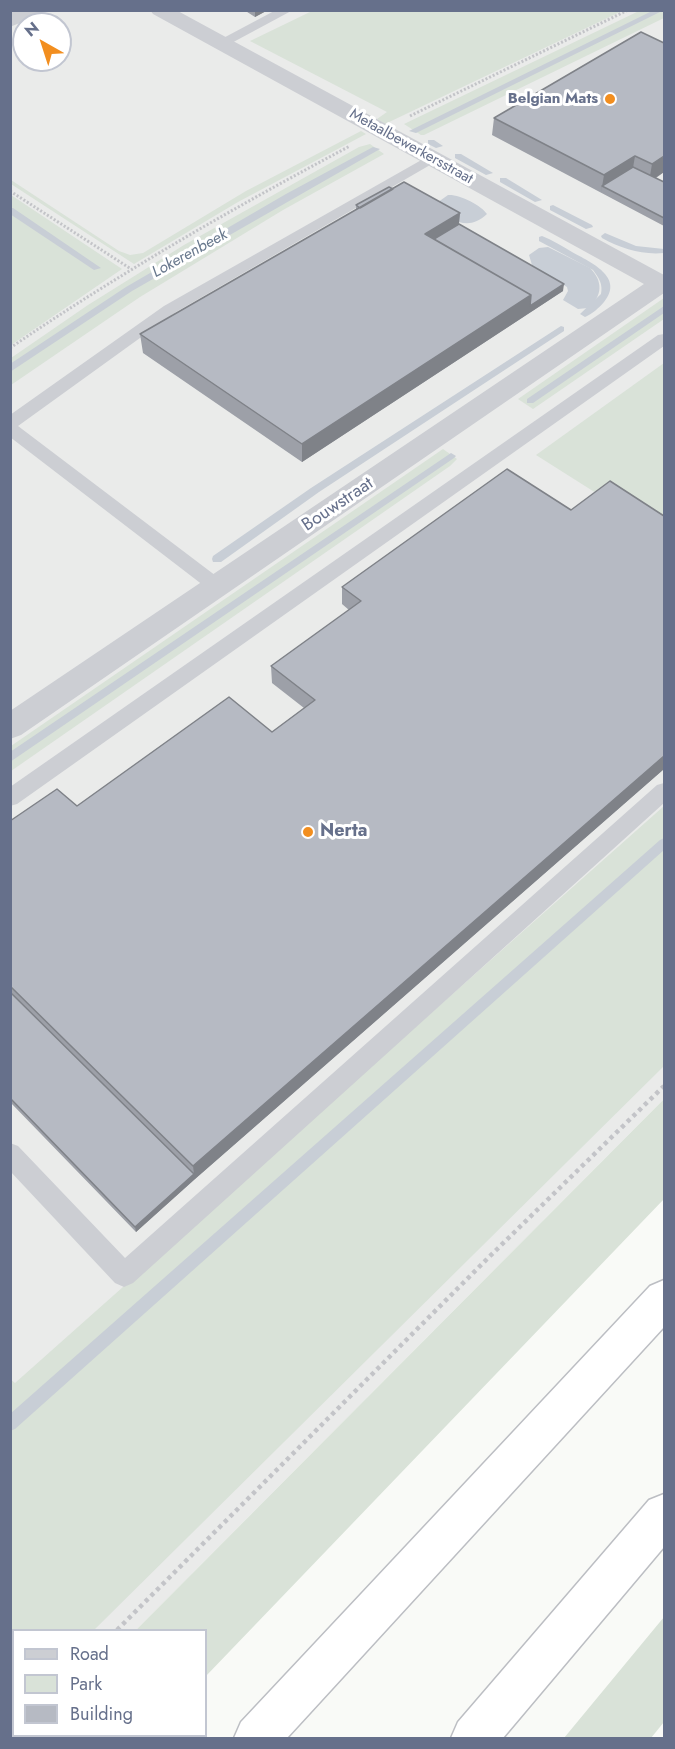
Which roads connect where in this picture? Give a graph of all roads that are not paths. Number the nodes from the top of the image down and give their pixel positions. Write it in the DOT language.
graph roads {
  1 [pos="34,10"];
  2 [pos="160,10"];
  3 [pos="286,10"];
  4 [pos="10,21"];
  5 [pos="221,44"];
  6 [pos="432,158"];
  7 [pos="663,283"];
  8 [pos="664,339"];
  9 [pos="10,423"];
  10 [pos="10,428"];
  11 [pos="218,587"];
  12 [pos="10,728"];
  13 [pos="664,791"];
  14 [pos="10,798"];
  15 [pos="10,1154"];
  16 [pos="664,1299"];
  17 [pos="664,1515"];
  18 [pos="257,1738"];
  19 [pos="474,1738"];
  1 -- 4 [label="street"];
  2 -- 5 [label="street, Metaalbewerkersstraat"];
  3 -- 5 [label="lane"];
  5 -- 6 [label="street, Metaalbewerkersstraat"];
  6 -- 7 [label="street, Metaalbewerkersstraat"];
  6 -- 9 [label="lane"];
  7 -- 11 [label="street, Bouwstraat"];
  8 -- 14 [label="lane"];
  10 -- 11 [label="lane"];
  11 -- 12 [label="street, Bouwstraat"];
  13 -- 15 [label="lane"];
  16 -- 18 [label="highway"];
  17 -- 19 [label="highway"];
}
